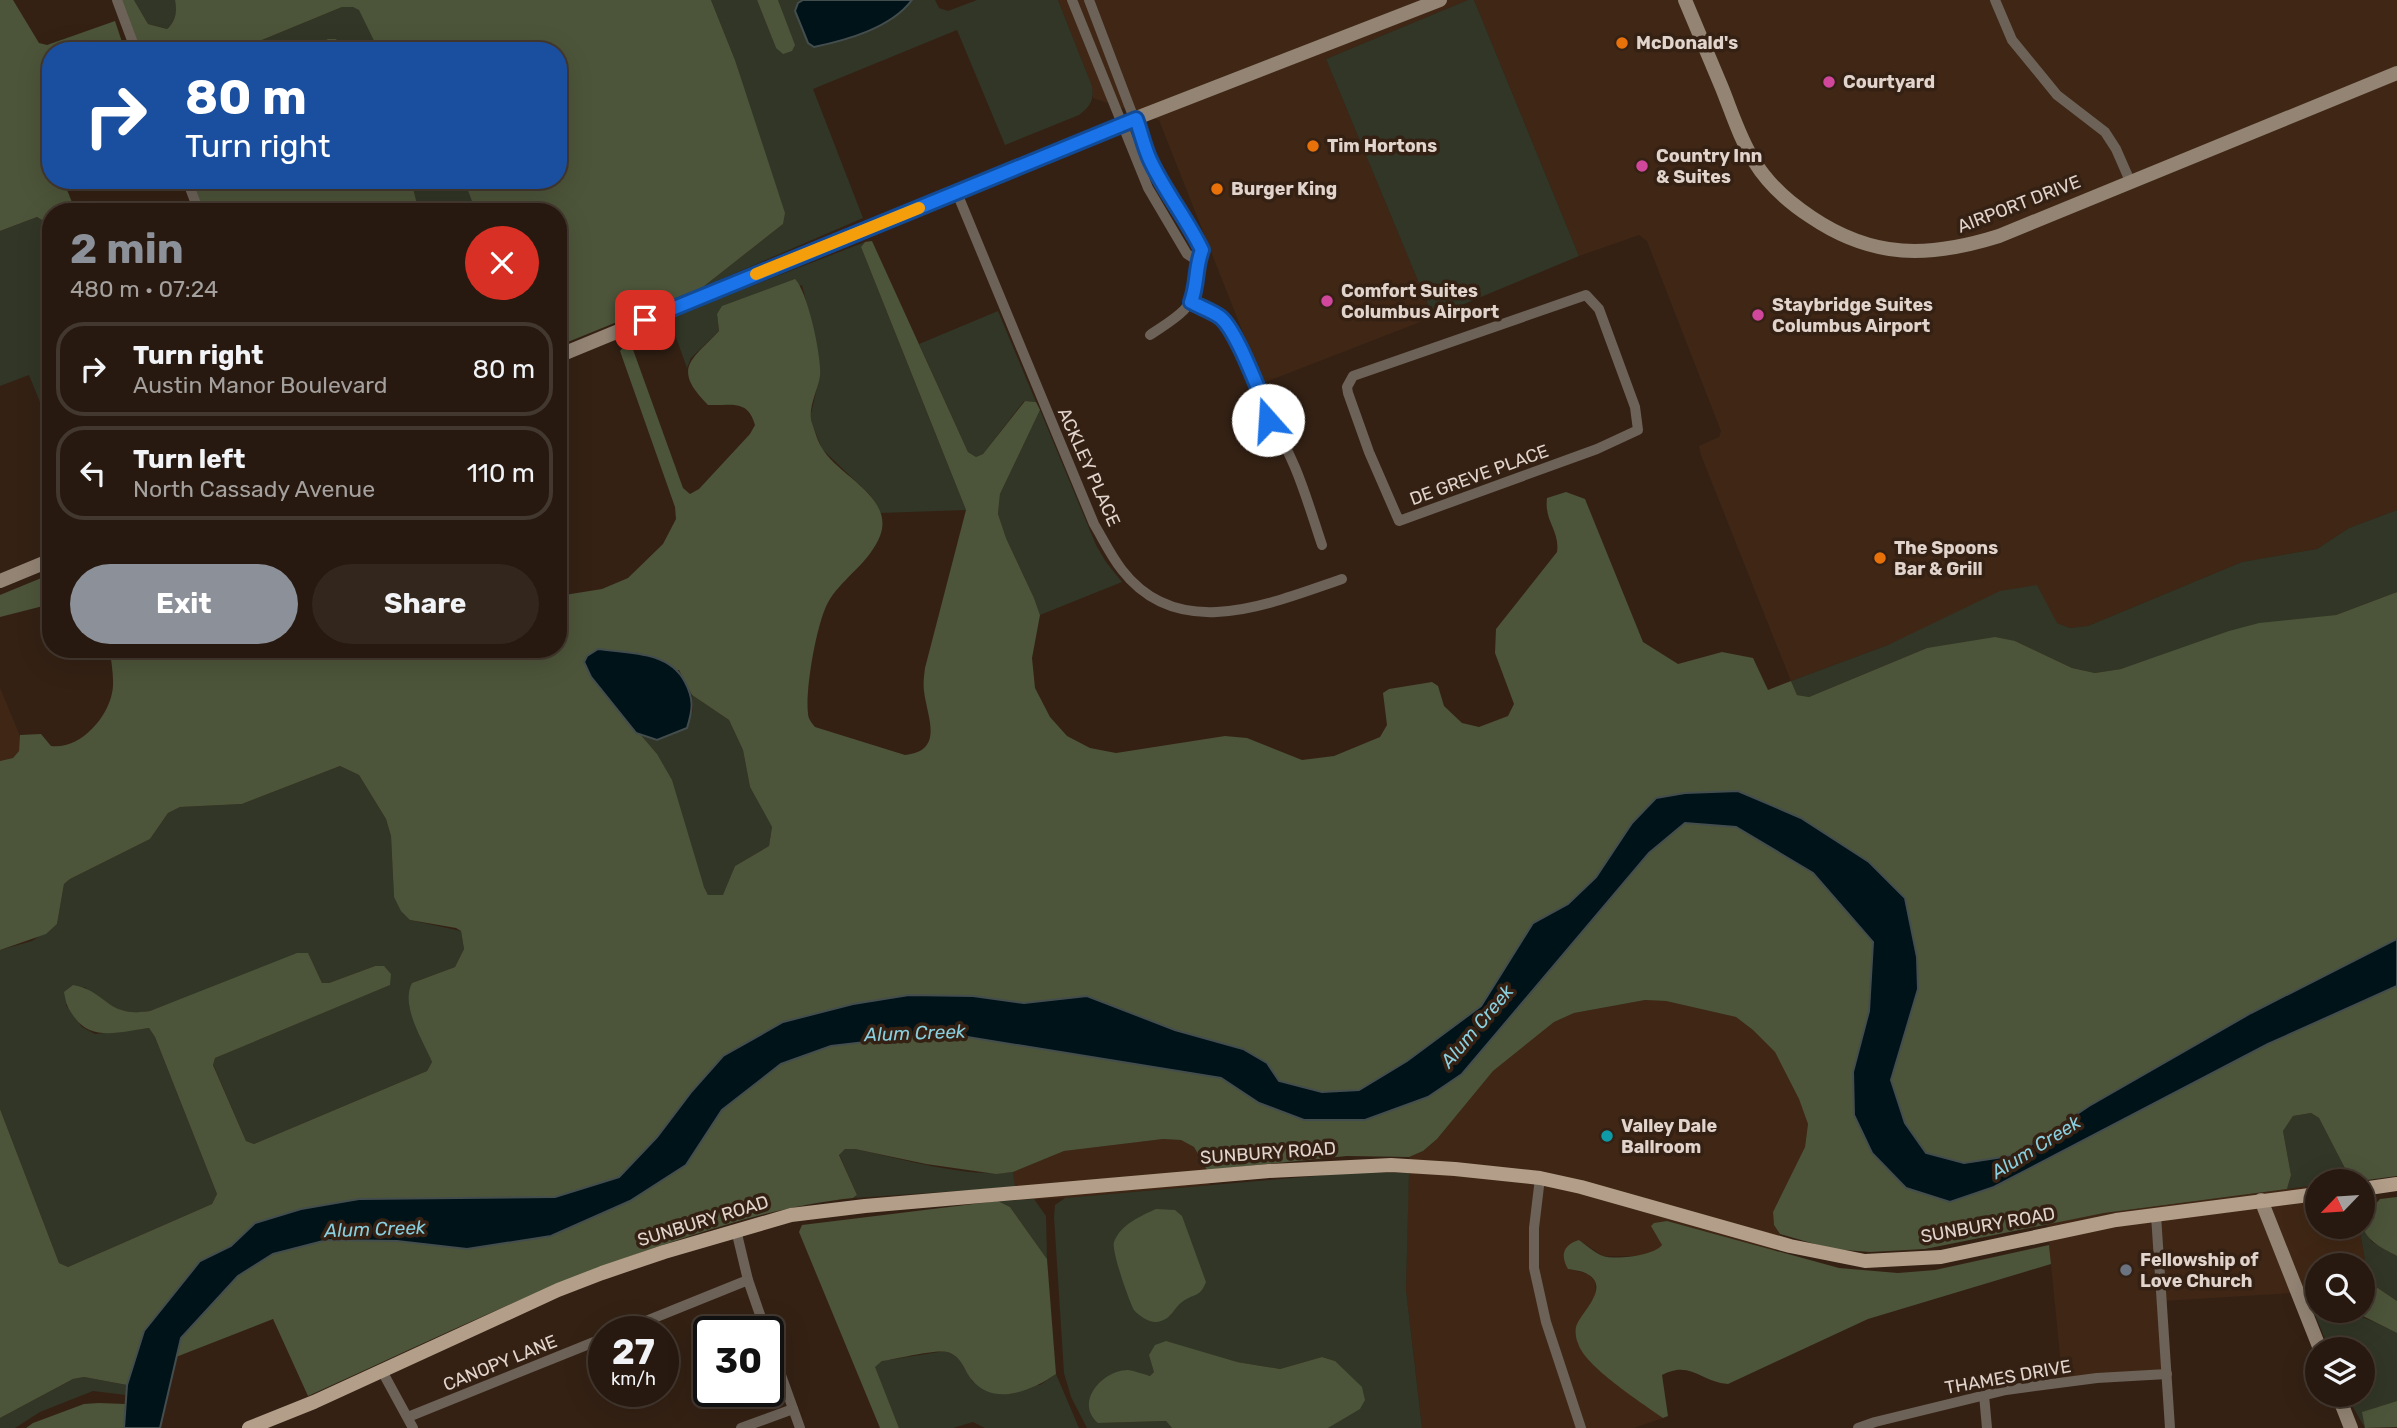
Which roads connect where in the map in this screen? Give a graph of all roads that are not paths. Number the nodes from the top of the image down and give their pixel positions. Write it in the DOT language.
graph roads {
  1 [pos="117,0"];
  2 [pos="1072,0"];
  3 [pos="1088,0"];
  4 [pos="1440,0"];
  5 [pos="1685,0"];
  6 [pos="1995,0"];
  7 [pos="1424,3"];
  8 [pos="133,42"];
  9 [pos="2397,73"];
  10 [pos="1136,119"];
  11 [pos="1122,124"];
  12 [pos="2130,181"];
  13 [pos="957,193"];
  14 [pos="1198,261"];
  15 [pos="1191,302"];
  16 [pos="1150,335"];
  17 [pos="567,352"];
  18 [pos="1369,452"];
  19 [pos="1322,545"];
  20 [pos="42,564"];
  21 [pos="1342,579"];
  22 [pos="0,581"];
  23 [pos="1540,1178"];
  24 [pos="2397,1184"];
  25 [pos="2375,1187"];
  26 [pos="2305,1195"];
  27 [pos="2261,1200"];
  28 [pos="2156,1215"];
  29 [pos="736,1230"];
  30 [pos="748,1280"];
  31 [pos="659,1316"];
  32 [pos="760,1316"];
  33 [pos="2315,1337"];
  34 [pos="588,1344"];
  35 [pos="383,1371"];
  36 [pos="2167,1374"];
  37 [pos="784,1384"];
  38 [pos="1984,1395"];
  39 [pos="2343,1407"];
  40 [pos="793,1409"];
  41 [pos="408,1417"];
  42 [pos="249,1428"];
  43 [pos="413,1428"];
  44 [pos="741,1428"];
  45 [pos="800,1428"];
  46 [pos="1581,1428"];
  47 [pos="1858,1428"];
  48 [pos="1987,1428"];
  49 [pos="2170,1428"];
  50 [pos="2351,1428"];
  1 -- 8 [label="street"];
  2 -- 11 [label="street"];
  3 -- 10 [label="street"];
  4 -- 7 [label="main road"];
  5 -- 12 [label="main road, AIRPORT DRIVE"];
  6 -- 12 [label="street"];
  7 -- 10 [label="main road"];
  9 -- 12 [label="main road, AIRPORT DRIVE"];
  10 -- 11 [label="main road"];
  10 -- 14 [label="street"];
  11 -- 13 [label="main road"];
  11 -- 14 [label="street"];
  13 -- 17 [label="main road"];
  13 -- 21 [label="street, ACKLEY PLACE"];
  14 -- 15 [label="street"];
  15 -- 16 [label="street"];
  15 -- 19 [label="street"];
  18 -- 18 [label="street, DE GREVE PLACE"];
  20 -- 22 [label="main road"];
  23 -- 28 [label="main road, SUNBURY ROAD"];
  23 -- 29 [label="main road, SUNBURY ROAD"];
  23 -- 46 [label="street"];
  24 -- 25 [label="main road"];
  26 -- 27 [label="main road, SUNBURY ROAD"];
  27 -- 28 [label="main road, SUNBURY ROAD"];
  27 -- 33 [label="main road"];
  28 -- 36 [label="street"];
  29 -- 30 [label="street"];
  29 -- 35 [label="main road, SUNBURY ROAD"];
  30 -- 31 [label="street"];
  30 -- 32 [label="street"];
  34 -- 41 [label="street, CANOPY LANE"];
  35 -- 41 [label="street"];
  35 -- 42 [label="main road, SUNBURY ROAD"];
  36 -- 38 [label="street, THAMES DRIVE"];
  36 -- 49 [label="street"];
  37 -- 40 [label="street"];
  38 -- 47 [label="street, THAMES DRIVE"];
  38 -- 48 [label="street"];
  39 -- 50 [label="main road"];
  40 -- 44 [label="street"];
  40 -- 45 [label="street"];
  41 -- 43 [label="street"];
}
